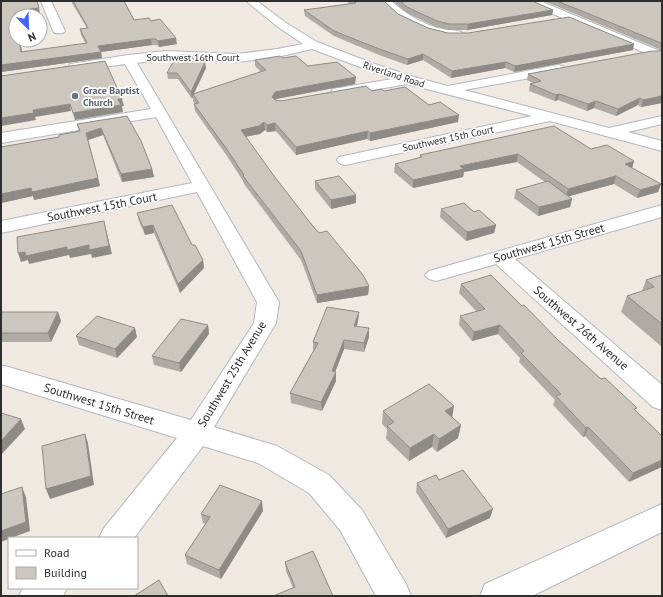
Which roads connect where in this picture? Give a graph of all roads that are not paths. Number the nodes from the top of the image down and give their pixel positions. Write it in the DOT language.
graph roads {
  1 [pos="46,1"];
  2 [pos="252,1"];
  3 [pos="385,1"];
  4 [pos="531,1"];
  5 [pos="570,18"];
  6 [pos="546,21"];
  7 [pos="59,31"];
  8 [pos="467,34"];
  9 [pos="313,45"];
  10 [pos="657,54"];
  11 [pos="628,56"];
  12 [pos="128,59"];
  13 [pos="567,68"];
  14 [pos="61,69"];
  15 [pos="409,80"];
  16 [pos="447,90"];
  17 [pos="323,95"];
  18 [pos="160,112"];
  19 [pos="550,117"];
  20 [pos="662,120"];
  21 [pos="611,132"];
  22 [pos="1,138"];
  23 [pos="662,146"];
  24 [pos="345,160"];
  25 [pos="202,186"];
  26 [pos="662,211"];
  27 [pos="1,227"];
  28 [pos="500,257"];
  29 [pos="436,275"];
  30 [pos="1,375"];
  31 [pos="662,400"];
  32 [pos="197,433"];
  33 [pos="662,517"];
  34 [pos="116,537"];
  35 [pos="48,589"];
  36 [pos="36,596"];
  37 [pos="394,596"];
  38 [pos="497,596"];
  1 -- 7 [label="street"];
  2 -- 9 [label="street, Riverland Road"];
  3 -- 8 [label="street"];
  4 -- 5 [label="street"];
  5 -- 6 [label="street"];
  5 -- 10 [label="street"];
  9 -- 12 [label="street, Southwest 16th Court"];
  9 -- 15 [label="street, Riverland Road"];
  10 -- 11 [label="street"];
  12 -- 14 [label="street, Southwest 16th Court"];
  12 -- 18 [label="street, Southwest 25th Avenue"];
  13 -- 16 [label="street"];
  15 -- 16 [label="street, Riverland Road"];
  15 -- 17 [label="street"];
  16 -- 19 [label="street, Riverland Road"];
  18 -- 22 [label="street"];
  18 -- 25 [label="street, Southwest 25th Avenue"];
  19 -- 21 [label="street, Riverland Road"];
  19 -- 24 [label="street, Southwest 15th Court"];
  20 -- 21 [label="street"];
  21 -- 23 [label="street, Riverland Road"];
  25 -- 27 [label="street, Southwest 15th Court"];
  25 -- 32 [label="street, Southwest 25th Avenue"];
  26 -- 28 [label="street, Southwest 15th Street"];
  28 -- 29 [label="street, Southwest 15th Street"];
  28 -- 31 [label="street, Southwest 26th Avenue"];
  30 -- 32 [label="street, Southwest 15th Street"];
  32 -- 34 [label="street"];
  32 -- 37 [label="street, Southwest 25th Avenue"];
  33 -- 38 [label="street"];
  35 -- 36 [label="street"];
}
